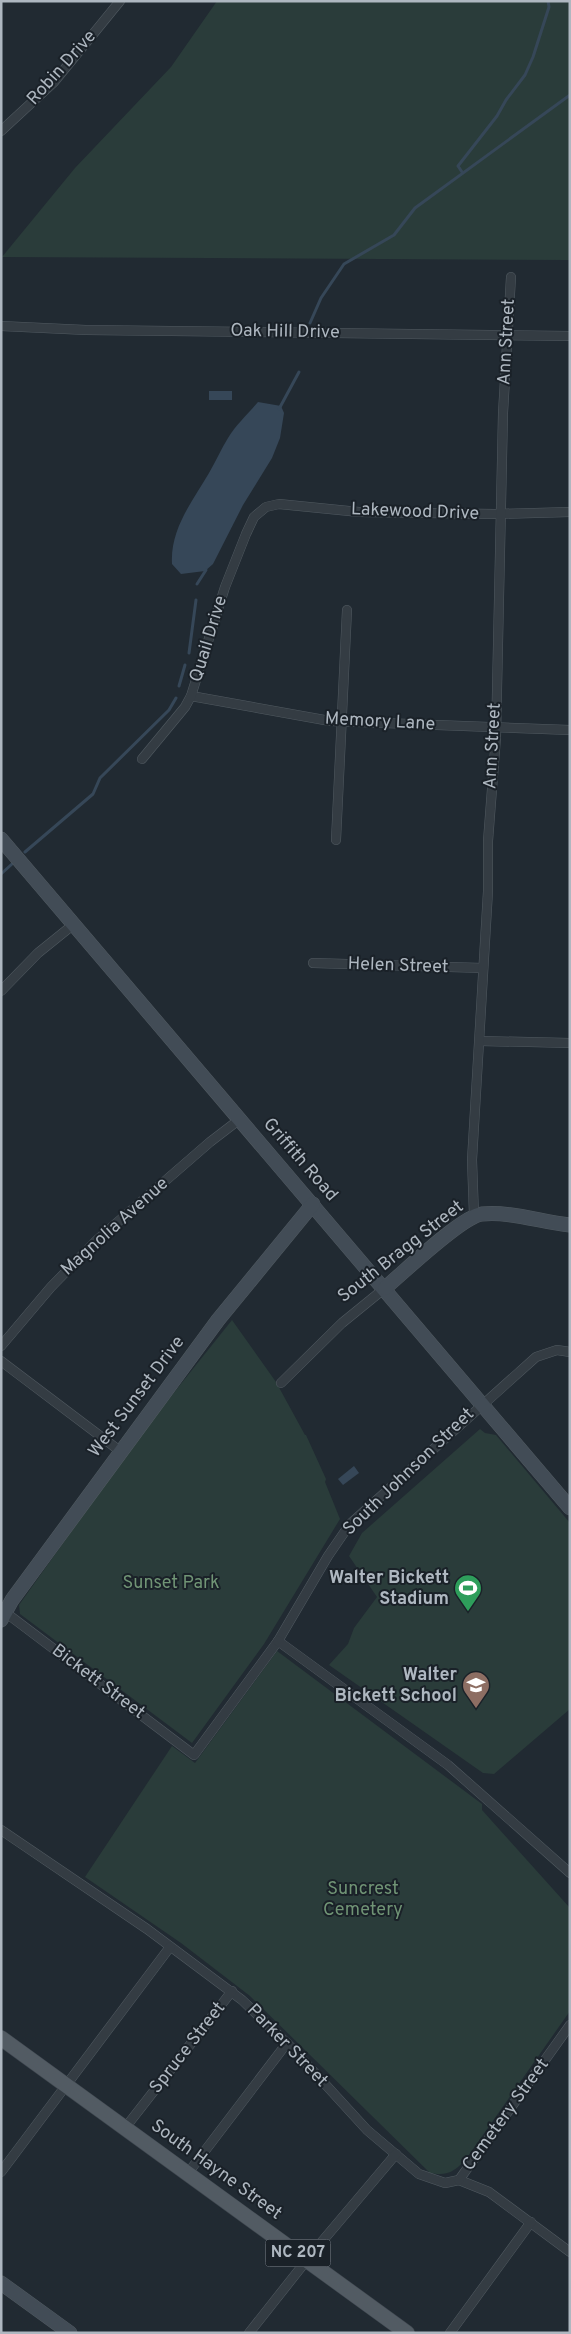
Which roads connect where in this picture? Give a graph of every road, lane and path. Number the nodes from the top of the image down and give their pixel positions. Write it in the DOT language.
graph roads {
  1 [pos="120,1"];
  2 [pos="1,132"];
  3 [pos="511,277"];
  4 [pos="1,326"];
  5 [pos="509,334"];
  6 [pos="570,336"];
  7 [pos="261,510"];
  8 [pos="570,512"];
  9 [pos="500,514"];
  10 [pos="347,610"];
  11 [pos="191,696"];
  12 [pos="342,721"];
  13 [pos="495,727"];
  14 [pos="570,730"];
  15 [pos="142,759"];
  16 [pos="1,839"];
  17 [pos="336,840"];
  18 [pos="74,924"];
  19 [pos="313,963"];
  20 [pos="483,968"];
  21 [pos="1,991"];
  22 [pos="480,1041"];
  23 [pos="570,1043"];
  24 [pos="240,1119"];
  25 [pos="313,1204"];
  26 [pos="474,1215"];
  27 [pos="570,1224"];
  28 [pos="385,1288"];
  29 [pos="1,1346"];
  30 [pos="570,1352"];
  31 [pos="1,1362"];
  32 [pos="281,1383"];
  33 [pos="482,1403"];
  34 [pos="120,1451"];
  35 [pos="570,1508"];
  36 [pos="3,1614"];
  37 [pos="278,1641"];
  38 [pos="194,1755"];
  39 [pos="1,1830"];
  40 [pos="570,1873"];
  41 [pos="170,1947"];
  42 [pos="232,1992"];
  43 [pos="568,2030"];
  44 [pos="1,2038"];
  45 [pos="287,2043"];
  46 [pos="67,2085"];
  47 [pos="125,2128"];
  48 [pos="396,2154"];
  49 [pos="1,2172"];
  50 [pos="188,2173"];
  51 [pos="459,2180"];
  52 [pos="531,2222"];
  53 [pos="570,2252"];
  54 [pos="307,2260"];
  55 [pos="1,2283"];
  56 [pos="70,2333"];
  57 [pos="249,2333"];
  58 [pos="407,2333"];
  59 [pos="450,2333"];
  1 -- 2 [label="street, Robin Drive"];
  3 -- 5 [label="street, Ann Street"];
  4 -- 5 [label="street, Oak Hill Drive"];
  5 -- 6 [label="street, Oak Hill Drive"];
  5 -- 9 [label="street, Ann Street"];
  7 -- 9 [label="street, Lakewood Drive"];
  7 -- 11 [label="street, Quail Drive"];
  8 -- 9 [label="street, Lakewood Drive"];
  9 -- 13 [label="street, Ann Street"];
  10 -- 12 [label="street"];
  11 -- 12 [label="street, Memory Lane"];
  11 -- 15 [label="street, Quail Drive"];
  12 -- 13 [label="street, Memory Lane"];
  12 -- 17 [label="street"];
  13 -- 14 [label="street, Memory Lane"];
  13 -- 20 [label="street, Ann Street"];
  16 -- 18 [label="street, Griffith Road"];
  18 -- 21 [label="street"];
  18 -- 24 [label="street, Griffith Road"];
  19 -- 20 [label="street, Helen Street"];
  20 -- 22 [label="street, Ann Street"];
  22 -- 23 [label="street"];
  22 -- 26 [label="street, Ann Street"];
  24 -- 25 [label="street, Griffith Road"];
  24 -- 29 [label="street, Magnolia Avenue"];
  25 -- 28 [label="street, Griffith Road"];
  25 -- 34 [label="street, West Sunset Drive"];
  26 -- 27 [label="street, South Bragg Street"];
  26 -- 28 [label="street, South Bragg Street"];
  28 -- 32 [label="street, South Bragg Street"];
  28 -- 33 [label="street, Griffith Road"];
  30 -- 33 [label="street, South Johnson Street"];
  31 -- 34 [label="street"];
  33 -- 35 [label="street, Griffith Road"];
  33 -- 37 [label="street, South Johnson Street"];
  34 -- 36 [label="street, West Sunset Drive"];
  36 -- 38 [label="street, Bickett Street"];
  37 -- 38 [label="street, South Johnson Street"];
  37 -- 40 [label="street"];
  39 -- 41 [label="street, Parker Street"];
  41 -- 42 [label="street, Parker Street"];
  41 -- 46 [label="street"];
  42 -- 45 [label="street, Parker Street"];
  42 -- 47 [label="street, Spruce Street"];
  43 -- 51 [label="street, Cemetery Street"];
  44 -- 46 [label="main road, South Hayne Street / NC 207"];
  45 -- 48 [label="street, Parker Street"];
  45 -- 50 [label="street"];
  46 -- 47 [label="main road, South Hayne Street / NC 207"];
  46 -- 49 [label="street"];
  47 -- 50 [label="main road, South Hayne Street / NC 207"];
  48 -- 51 [label="street, Parker Street"];
  48 -- 54 [label="street"];
  50 -- 54 [label="main road, South Hayne Street / NC 207"];
  51 -- 52 [label="street, Parker Street"];
  52 -- 53 [label="street, Parker Street"];
  52 -- 59 [label="street"];
  54 -- 57 [label="street"];
  54 -- 58 [label="main road, South Hayne Street / NC 207"];
  55 -- 56 [label="street"];
}
